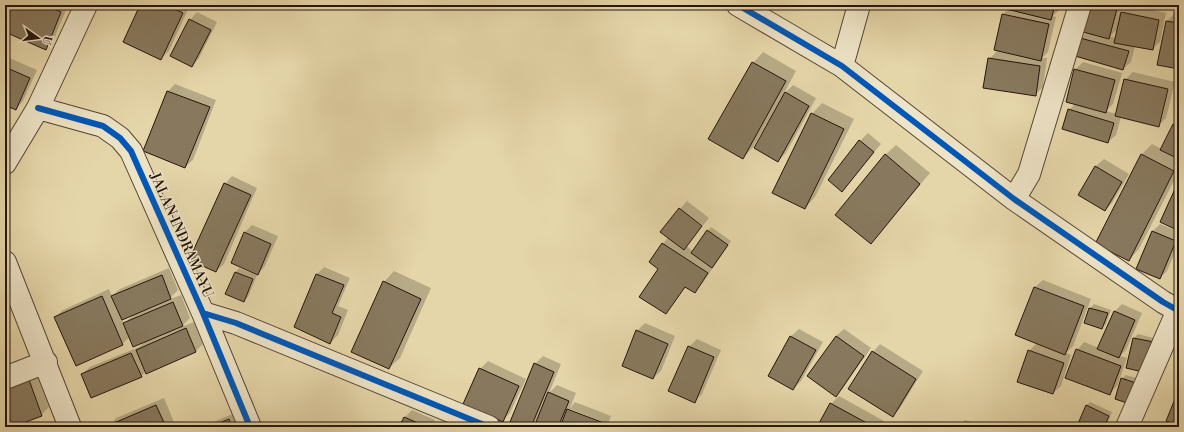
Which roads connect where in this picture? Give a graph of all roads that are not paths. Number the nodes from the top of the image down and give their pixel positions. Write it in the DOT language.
graph roads {
  1 [pos="86,5"];
  2 [pos="738,5"];
  3 [pos="859,5"];
  4 [pos="1080,5"];
  5 [pos="842,66"];
  6 [pos="38,108"];
  7 [pos="5,163"];
  8 [pos="1014,199"];
  9 [pos="5,262"];
  10 [pos="1178,310"];
  11 [pos="203,313"];
  12 [pos="46,362"];
  13 [pos="5,378"];
  14 [pos="70,427"];
  15 [pos="250,427"];
  16 [pos="489,427"];
  17 [pos="1127,427"];
  1 -- 6 [label="street"];
  2 -- 5 [label="street"];
  3 -- 5 [label="street"];
  4 -- 8 [label="street"];
  5 -- 8 [label="street"];
  6 -- 7 [label="street"];
  6 -- 11 [label="street, JALAN INDRAMAYU"];
  8 -- 10 [label="street"];
  9 -- 12 [label="street"];
  10 -- 17 [label="street"];
  11 -- 15 [label="street, JALAN INDRAMAYU"];
  11 -- 16 [label="street"];
  12 -- 13 [label="street"];
  12 -- 14 [label="street"];
}
